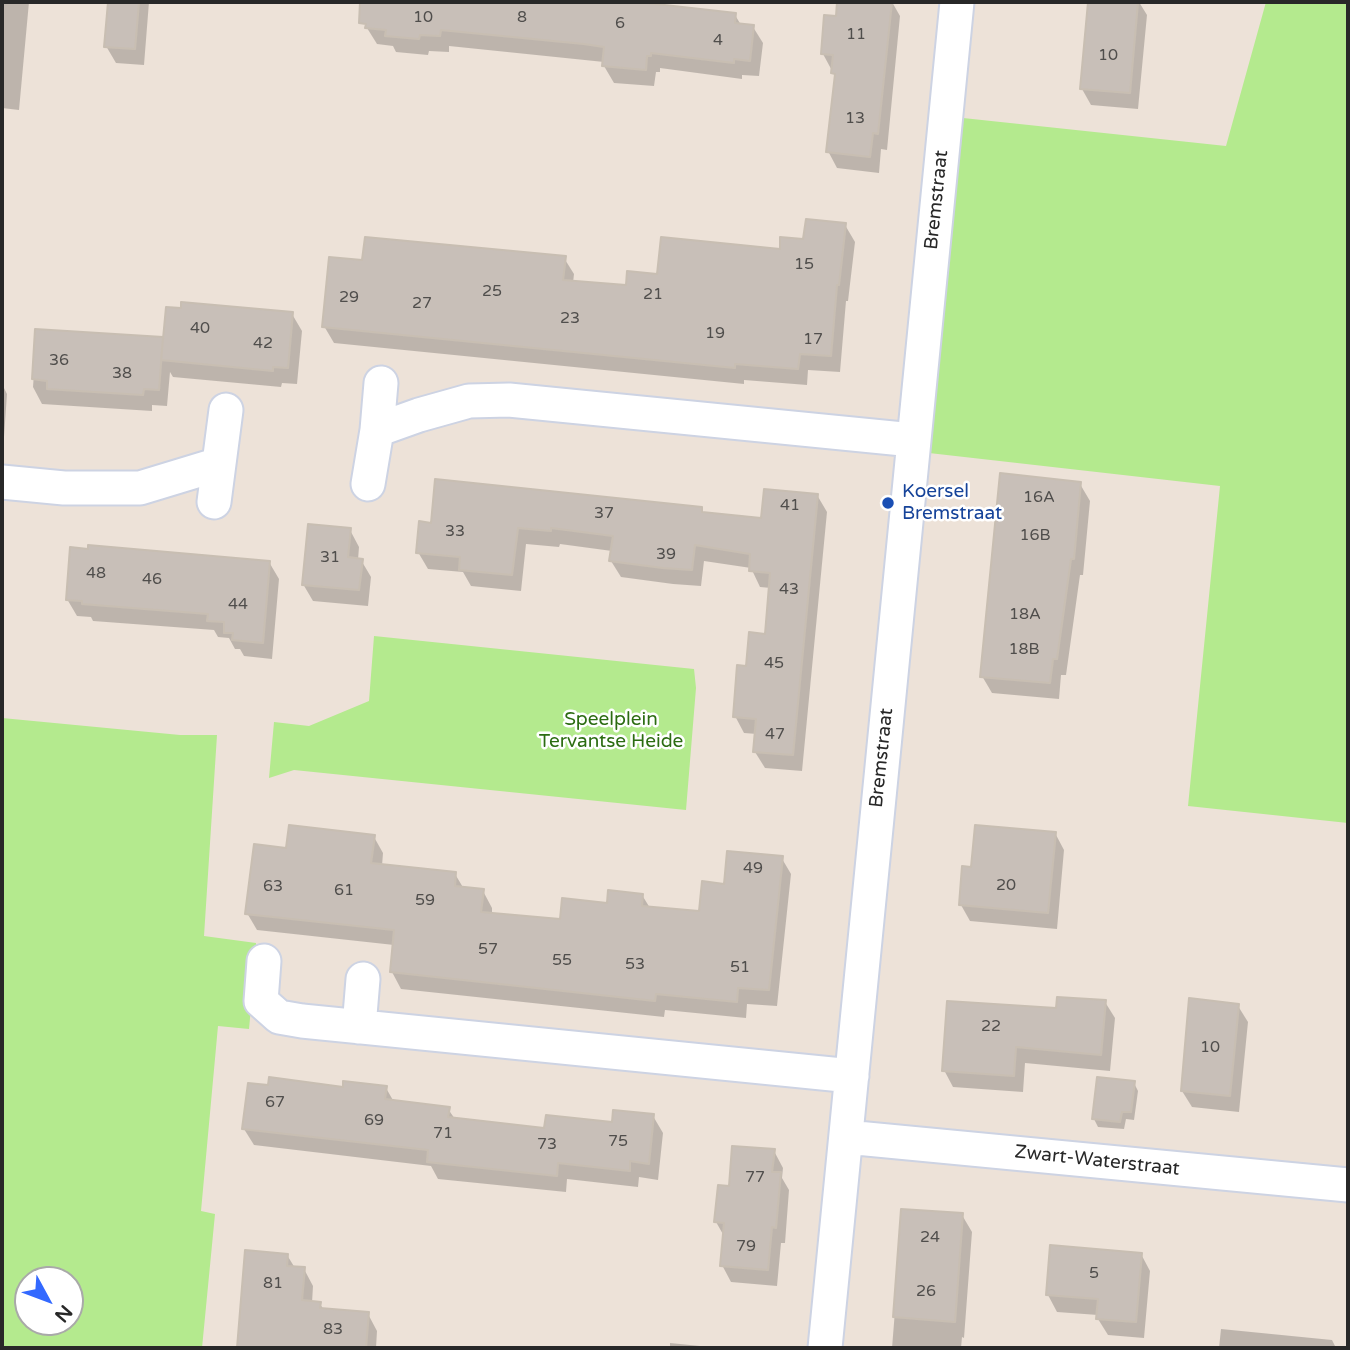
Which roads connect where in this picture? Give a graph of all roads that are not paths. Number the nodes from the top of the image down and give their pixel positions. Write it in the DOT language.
graph roads {
  1 [pos="957,2"];
  2 [pos="380,383"];
  3 [pos="226,410"];
  4 [pos="377,430"];
  5 [pos="913,440"];
  6 [pos="219,464"];
  7 [pos="2,482"];
  8 [pos="368,484"];
  9 [pos="214,502"];
  10 [pos="264,961"];
  11 [pos="363,979"];
  12 [pos="359,1027"];
  13 [pos="852,1076"];
  14 [pos="846,1137"];
  15 [pos="1348,1185"];
  16 [pos="825,1348"];
  1 -- 5 [label="street, Bremstraat"];
  2 -- 4 [label="street"];
  3 -- 6 [label="street"];
  4 -- 5 [label="street"];
  4 -- 8 [label="street"];
  5 -- 13 [label="street, Bremstraat"];
  6 -- 7 [label="street"];
  6 -- 9 [label="street"];
  10 -- 12 [label="street"];
  11 -- 12 [label="street"];
  12 -- 13 [label="street"];
  13 -- 14 [label="street, Bremstraat"];
  14 -- 15 [label="street, Zwart-Waterstraat"];
  14 -- 16 [label="street, Bremstraat"];
}
